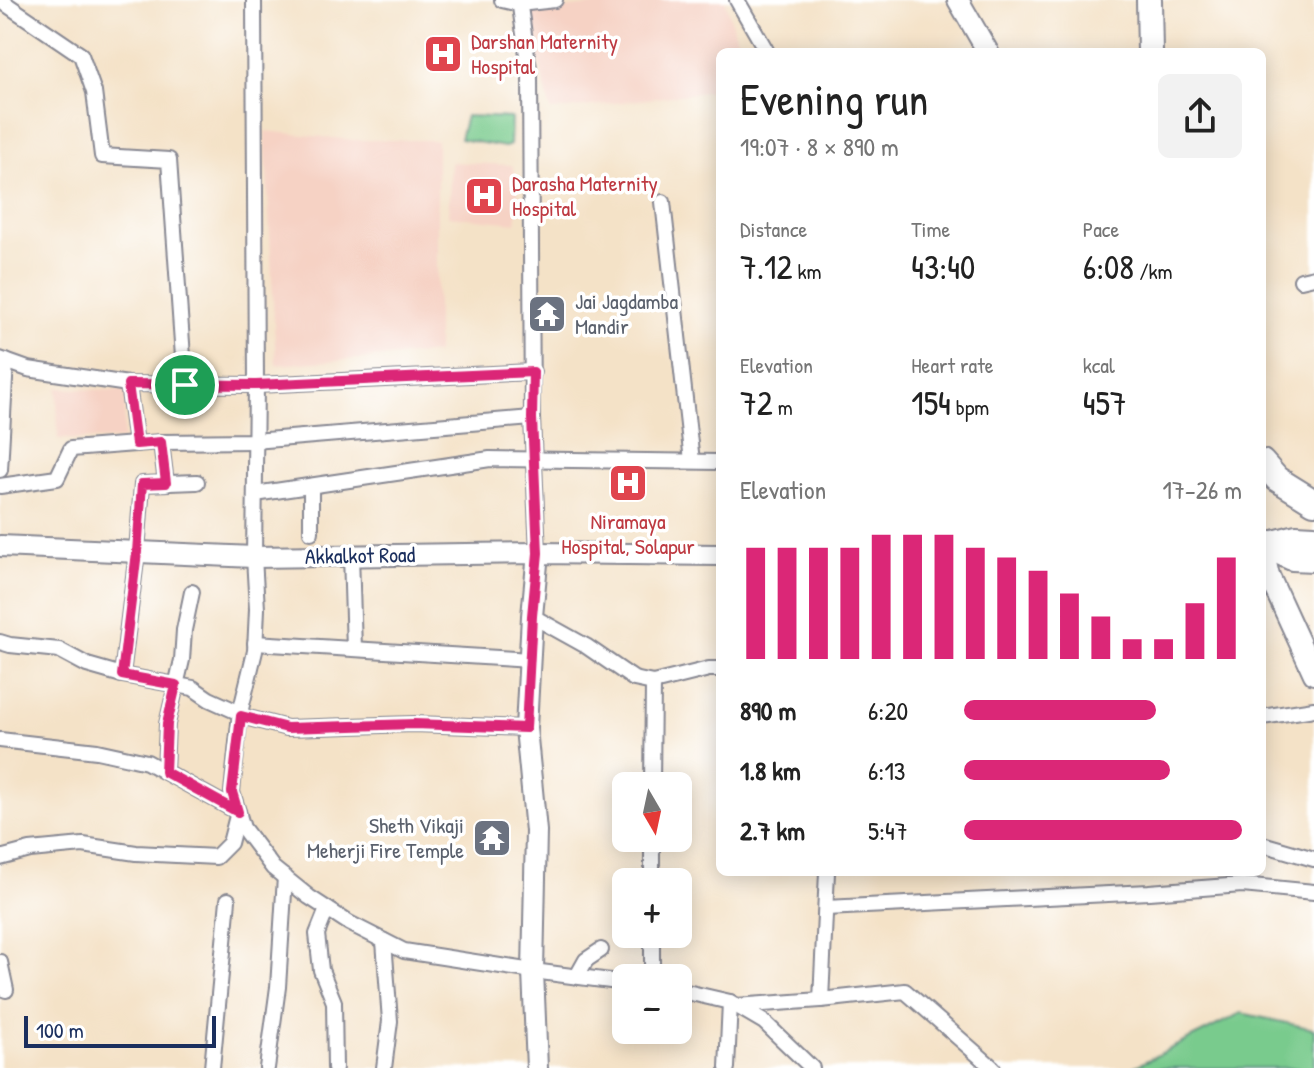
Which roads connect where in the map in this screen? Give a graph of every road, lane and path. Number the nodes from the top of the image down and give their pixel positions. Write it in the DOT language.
graph roads {
  1 [pos="0,0"];
  2 [pos="254,0"];
  3 [pos="502,0"];
  4 [pos="555,0"];
  5 [pos="737,0"];
  6 [pos="958,0"];
  7 [pos="1149,0"];
  8 [pos="1162,0"];
  9 [pos="519,2"];
  10 [pos="765,48"];
  11 [pos="980,48"];
  12 [pos="1150,48"];
  13 [pos="1162,48"];
  14 [pos="663,202"];
  15 [pos="3,360"];
  16 [pos="533,372"];
  17 [pos="128,384"];
  18 [pos="185,385"];
  19 [pos="256,385"];
  20 [pos="532,418"];
  21 [pos="254,441"];
  22 [pos="161,442"];
  23 [pos="136,444"];
  24 [pos="535,459"];
  25 [pos="692,461"];
  26 [pos="716,462"];
  27 [pos="1266,467"];
  28 [pos="0,470"];
  29 [pos="197,482"];
  30 [pos="166,483"];
  31 [pos="0,486"];
  32 [pos="311,486"];
  33 [pos="255,494"];
  34 [pos="1314,502"];
  35 [pos="311,532"];
  36 [pos="1314,538"];
  37 [pos="1266,544"];
  38 [pos="0,546"];
  39 [pos="1266,546"];
  40 [pos="137,552"];
  41 [pos="538,553"];
  42 [pos="351,555"];
  43 [pos="716,555"];
  44 [pos="254,557"];
  45 [pos="1303,558"];
  46 [pos="1266,563"];
  47 [pos="192,592"];
  48 [pos="532,616"];
  49 [pos="0,642"];
  50 [pos="255,643"];
  51 [pos="354,649"];
  52 [pos="530,660"];
  53 [pos="716,669"];
  54 [pos="1314,674"];
  55 [pos="122,675"];
  56 [pos="653,683"];
  57 [pos="176,685"];
  58 [pos="1314,709"];
  59 [pos="241,715"];
  60 [pos="1266,716"];
  61 [pos="526,728"];
  62 [pos="0,740"];
  63 [pos="165,772"];
  64 [pos="652,772"];
  65 [pos="238,812"];
  66 [pos="1266,845"];
  67 [pos="0,858"];
  68 [pos="1314,859"];
  69 [pos="827,876"];
  70 [pos="285,877"];
  71 [pos="1314,892"];
  72 [pos="228,900"];
  73 [pos="826,908"];
  74 [pos="327,909"];
  75 [pos="384,941"];
  76 [pos="601,950"];
  77 [pos="0,962"];
  78 [pos="533,971"];
  79 [pos="577,976"];
  80 [pos="612,981"];
  81 [pos="6,990"];
  82 [pos="692,994"];
  83 [pos="821,1000"];
  84 [pos="733,1004"];
  85 [pos="212,1068"];
  86 [pos="267,1068"];
  87 [pos="335,1068"];
  88 [pos="384,1068"];
  89 [pos="537,1068"];
  90 [pos="727,1068"];
  91 [pos="812,1068"];
  92 [pos="993,1068"];
  1 -- 18 [label="street"];
  2 -- 19 [label="street"];
  3 -- 9 [label="street"];
  4 -- 9 [label="street"];
  5 -- 10 [label="street"];
  6 -- 11 [label="street"];
  7 -- 12 [label="main road"];
  8 -- 13 [label="main road"];
  9 -- 16 [label="street"];
  14 -- 25 [label="street"];
  15 -- 17 [label="street"];
  15 -- 28 [label="street"];
  16 -- 19 [label="street"];
  16 -- 20 [label="street"];
  17 -- 18 [label="street"];
  17 -- 23 [label="street"];
  18 -- 19 [label="street"];
  19 -- 21 [label="street"];
  20 -- 21 [label="street"];
  20 -- 24 [label="street"];
  21 -- 22 [label="street"];
  21 -- 33 [label="street"];
  22 -- 23 [label="street"];
  22 -- 30 [label="street"];
  23 -- 31 [label="street"];
  24 -- 25 [label="street"];
  24 -- 32 [label="street"];
  24 -- 41 [label="street"];
  25 -- 26 [label="street"];
  27 -- 34 [label="main road"];
  29 -- 30 [label="street"];
  30 -- 40 [label="street"];
  32 -- 33 [label="street"];
  32 -- 35 [label="street"];
  33 -- 44 [label="street"];
  36 -- 37 [label="main road"];
  38 -- 40 [label="street, Akkalkot Road"];
  39 -- 45 [label="main road"];
  40 -- 44 [label="street, Akkalkot Road"];
  40 -- 55 [label="street"];
  41 -- 42 [label="street, Akkalkot Road"];
  41 -- 43 [label="street, Akkalkot Road"];
  41 -- 48 [label="street"];
  42 -- 44 [label="street, Akkalkot Road"];
  42 -- 51 [label="street"];
  44 -- 50 [label="street"];
  46 -- 54 [label="street"];
  47 -- 57 [label="street"];
  48 -- 52 [label="street"];
  48 -- 56 [label="street"];
  49 -- 55 [label="street"];
  50 -- 51 [label="street"];
  50 -- 59 [label="street"];
  51 -- 52 [label="street"];
  52 -- 61 [label="street"];
  53 -- 56 [label="street"];
  55 -- 57 [label="street"];
  56 -- 64 [label="street"];
  57 -- 59 [label="street"];
  57 -- 63 [label="street"];
  58 -- 60 [label="street"];
  59 -- 61 [label="street"];
  59 -- 65 [label="street"];
  61 -- 78 [label="street"];
  62 -- 63 [label="street"];
  63 -- 65 [label="street"];
  65 -- 67 [label="street"];
  65 -- 70 [label="street"];
  66 -- 68 [label="street"];
  69 -- 73 [label="street"];
  70 -- 74 [label="street"];
  70 -- 86 [label="street"];
  71 -- 73 [label="street"];
  72 -- 85 [label="street"];
  73 -- 83 [label="street"];
  74 -- 75 [label="street"];
  74 -- 87 [label="street"];
  75 -- 78 [label="street"];
  75 -- 88 [label="street"];
  76 -- 79 [label="street"];
  77 -- 81 [label="street"];
  78 -- 79 [label="street"];
  78 -- 89 [label="street"];
  79 -- 80 [label="street"];
  82 -- 84 [label="street"];
  83 -- 84 [label="street"];
  83 -- 92 [label="street"];
  84 -- 90 [label="street"];
  84 -- 91 [label="street"];
}
